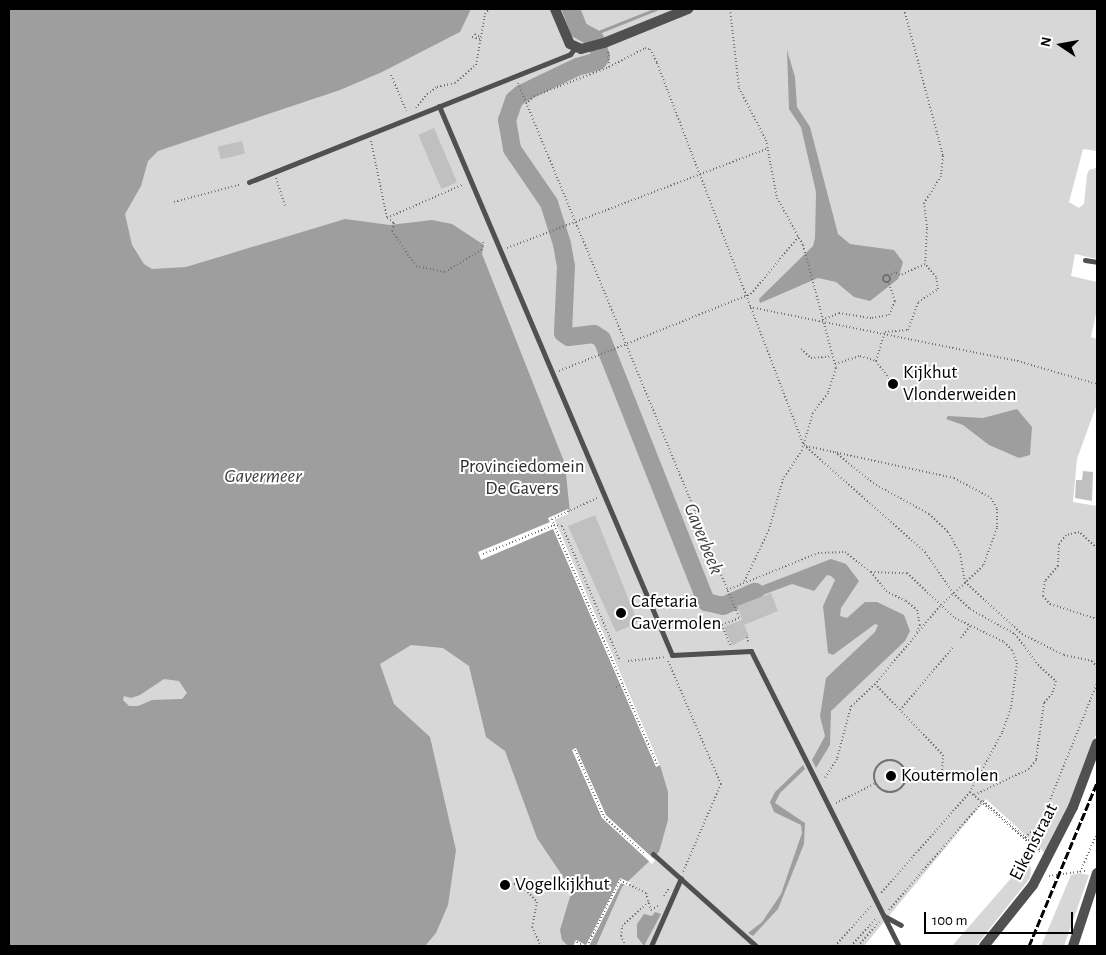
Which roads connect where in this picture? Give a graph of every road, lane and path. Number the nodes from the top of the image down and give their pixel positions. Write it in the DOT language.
graph roads {
  1 [pos="489,9"];
  2 [pos="555,9"];
  3 [pos="688,9"];
  4 [pos="730,9"];
  5 [pos="904,9"];
  6 [pos="603,43"];
  7 [pos="575,48"];
  8 [pos="609,67"];
  9 [pos="391,75"];
  10 [pos="519,86"];
  11 [pos="526,103"];
  12 [pos="439,106"];
  13 [pos="415,115"];
  14 [pos="409,118"];
  15 [pos="370,134"];
  16 [pos="769,148"];
  17 [pos="274,171"];
  18 [pos="700,176"];
  19 [pos="249,182"];
  20 [pos="468,182"];
  21 [pos="174,202"];
  22 [pos="285,206"];
  23 [pos="387,218"];
  24 [pos="576,223"];
  25 [pos="799,236"];
  26 [pos="484,241"];
  27 [pos="498,251"];
  28 [pos="1085,260"];
  29 [pos="1097,262"];
  30 [pos="925,264"];
  31 [pos="888,276"];
  32 [pos="888,281"];
  33 [pos="746,295"];
  34 [pos="750,307"];
  35 [pos="822,321"];
  36 [pos="883,338"];
  37 [pos="626,345"];
  38 [pos="801,349"];
  39 [pos="832,356"];
  40 [pos="876,361"];
  41 [pos="834,364"];
  42 [pos="552,374"];
  43 [pos="890,380"];
  44 [pos="1097,384"];
  45 [pos="804,445"];
  46 [pos="835,451"];
  47 [pos="604,495"];
  48 [pos="554,525"];
  49 [pos="1097,548"];
  50 [pos="483,554"];
  51 [pos="871,572"];
  52 [pos="744,582"];
  53 [pos="965,582"];
  54 [pos="727,590"];
  55 [pos="953,593"];
  56 [pos="940,606"];
  57 [pos="1097,619"];
  58 [pos="970,626"];
  59 [pos="915,636"];
  60 [pos="961,638"];
  61 [pos="954,646"];
  62 [pos="732,652"];
  63 [pos="669,656"];
  64 [pos="1097,658"];
  65 [pos="620,661"];
  66 [pos="628,661"];
  67 [pos="1097,668"];
  68 [pos="1097,683"];
  69 [pos="623,684"];
  70 [pos="875,684"];
  71 [pos="616,687"];
  72 [pos="900,710"];
  73 [pos="1097,743"];
  74 [pos="575,750"];
  75 [pos="657,764"];
  76 [pos="905,782"];
  77 [pos="876,783"];
  78 [pos="819,785"];
  79 [pos="970,792"];
  80 [pos="974,795"];
  81 [pos="982,802"];
  82 [pos="830,806"];
  83 [pos="1097,832"];
  84 [pos="1025,837"];
  85 [pos="652,857"];
  86 [pos="1047,858"];
  87 [pos="1097,873"];
  88 [pos="1049,876"];
  89 [pos="681,878"];
  90 [pos="508,888"];
  91 [pos="676,888"];
  92 [pos="876,899"];
  93 [pos="650,901"];
  94 [pos="883,913"];
  95 [pos="901,926"];
  96 [pos="541,946"];
  97 [pos="575,946"];
  98 [pos="586,946"];
  99 [pos="626,946"];
  100 [pos="651,946"];
  101 [pos="756,946"];
  102 [pos="835,946"];
  103 [pos="851,946"];
  104 [pos="858,946"];
  105 [pos="899,946"];
  106 [pos="984,946"];
  107 [pos="1073,946"];
  1 -- 13 [label="path"];
  2 -- 7 [label="street"];
  3 -- 6 [label="street"];
  4 -- 16 [label="path"];
  5 -- 30 [label="path"];
  6 -- 7 [label="street"];
  6 -- 8 [label="path"];
  7 -- 12 [label="lane"];
  8 -- 11 [label="path"];
  8 -- 18 [label="path"];
  9 -- 14 [label="path"];
  10 -- 11 [label="path"];
  11 -- 24 [label="path"];
  12 -- 13 [label="lane"];
  12 -- 20 [label="lane"];
  13 -- 14 [label="lane"];
  14 -- 15 [label="lane"];
  15 -- 17 [label="lane"];
  15 -- 23 [label="path"];
  16 -- 18 [label="path"];
  16 -- 25 [label="path"];
  17 -- 19 [label="lane"];
  17 -- 22 [label="path"];
  18 -- 24 [label="path"];
  18 -- 33 [label="path"];
  19 -- 21 [label="path"];
  20 -- 23 [label="path"];
  20 -- 27 [label="lane"];
  23 -- 26 [label="path"];
  24 -- 27 [label="path"];
  24 -- 37 [label="path"];
  25 -- 33 [label="path"];
  25 -- 35 [label="path"];
  27 -- 42 [label="lane"];
  28 -- 29 [label="lane"];
  30 -- 31 [label="path"];
  30 -- 36 [label="path"];
  31 -- 32 [label="path"];
  31 -- 32 [label="path"];
  32 -- 35 [label="path"];
  33 -- 34 [label="path"];
  33 -- 37 [label="path"];
  34 -- 35 [label="path"];
  34 -- 45 [label="path"];
  35 -- 36 [label="path"];
  35 -- 39 [label="path"];
  36 -- 40 [label="path"];
  36 -- 44 [label="path"];
  37 -- 42 [label="path"];
  37 -- 54 [label="path"];
  38 -- 39 [label="path"];
  39 -- 41 [label="path"];
  40 -- 41 [label="path"];
  40 -- 43 [label="path"];
  41 -- 45 [label="path"];
  42 -- 47 [label="lane"];
  45 -- 46 [label="path"];
  45 -- 52 [label="path"];
  45 -- 55 [label="path"];
  46 -- 53 [label="path"];
  46 -- 53 [label="path"];
  47 -- 48 [label="path"];
  47 -- 63 [label="lane"];
  48 -- 50 [label="path"];
  48 -- 65 [label="path"];
  48 -- 69 [label="path"];
  49 -- 57 [label="path"];
  51 -- 52 [label="path"];
  51 -- 56 [label="path"];
  51 -- 59 [label="path"];
  52 -- 54 [label="path"];
  53 -- 55 [label="path"];
  53 -- 67 [label="path"];
  54 -- 62 [label="path"];
  55 -- 56 [label="path"];
  55 -- 80 [label="path"];
  56 -- 58 [label="path"];
  56 -- 59 [label="path"];
  58 -- 60 [label="path"];
  58 -- 79 [label="path"];
  59 -- 70 [label="path"];
  61 -- 72 [label="path"];
  62 -- 63 [label="lane"];
  62 -- 78 [label="lane"];
  63 -- 66 [label="path"];
  63 -- 89 [label="path"];
  64 -- 67 [label="path"];
  68 -- 84 [label="path"];
  69 -- 71 [label="path"];
  69 -- 75 [label="path"];
  70 -- 72 [label="path"];
  70 -- 78 [label="path"];
  72 -- 76 [label="path"];
  73 -- 86 [label="street, Eikenstraat"];
  74 -- 85 [label="path"];
  76 -- 77 [label="path"];
  76 -- 77 [label="path"];
  77 -- 82 [label="path"];
  78 -- 82 [label="lane"];
  79 -- 80 [label="path"];
  79 -- 92 [label="path"];
  80 -- 81 [label="path"];
  81 -- 84 [label="path"];
  81 -- 86 [label="path"];
  81 -- 94 [label="path"];
  82 -- 92 [label="lane"];
  83 -- 88 [label="path"];
  84 -- 86 [label="path"];
  85 -- 89 [label="lane"];
  86 -- 106 [label="street, Eikenstraat"];
  87 -- 107 [label="street"];
  89 -- 91 [label="lane"];
  89 -- 101 [label="lane"];
  90 -- 96 [label="path"];
  91 -- 93 [label="path"];
  91 -- 100 [label="lane"];
  92 -- 94 [label="lane"];
  92 -- 102 [label="path"];
  93 -- 98 [label="path"];
  93 -- 99 [label="path"];
  94 -- 95 [label="lane"];
  94 -- 103 [label="path"];
  94 -- 104 [label="path"];
  94 -- 105 [label="lane"];
  97 -- 98 [label="path"];
}
